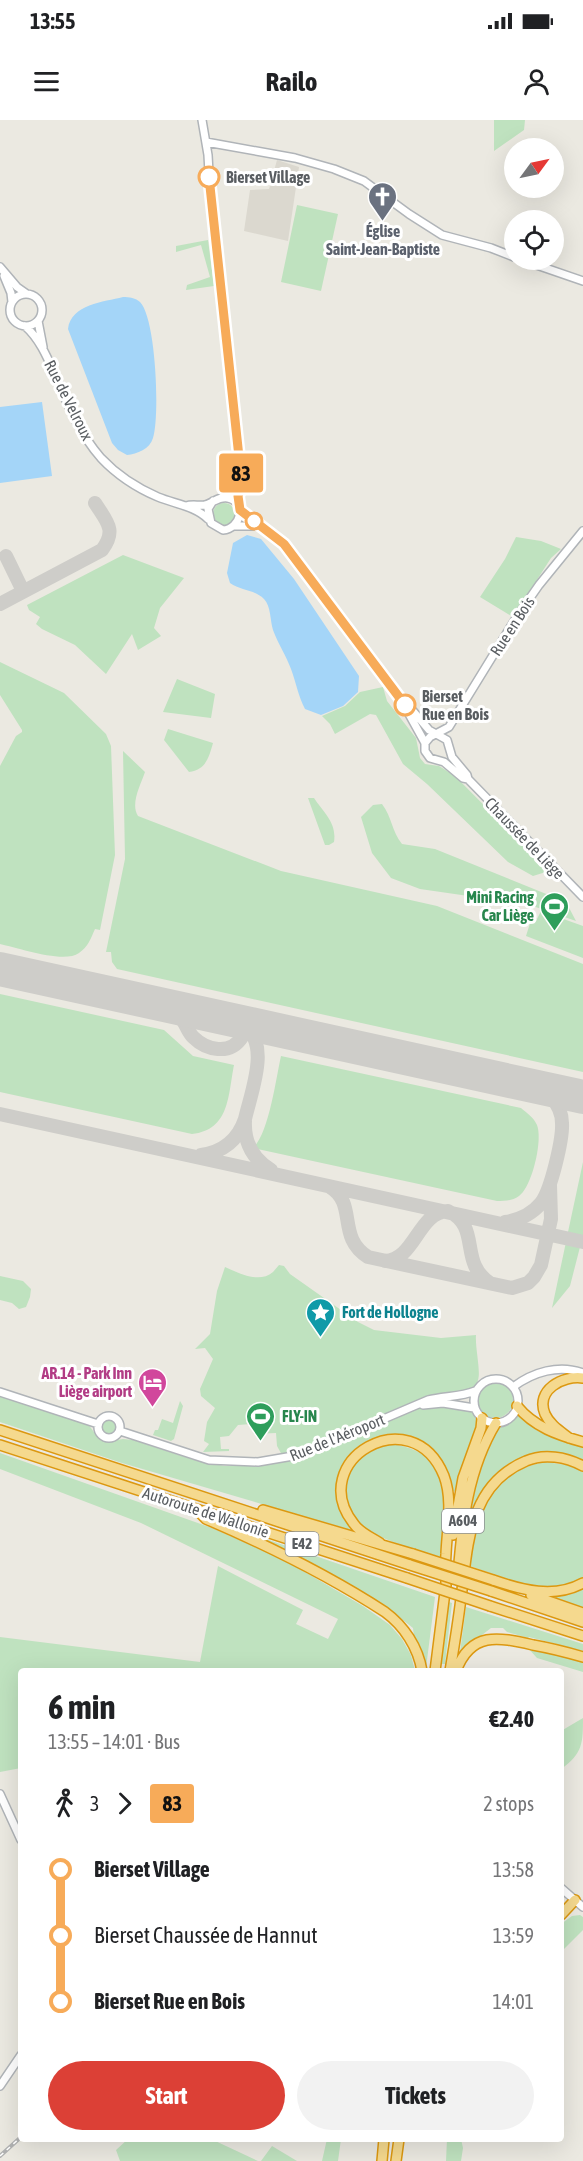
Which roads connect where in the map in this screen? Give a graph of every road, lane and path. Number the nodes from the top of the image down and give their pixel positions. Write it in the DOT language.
graph roads {
  1 [pos="202,120"];
  2 [pos="206,142"];
  3 [pos="504,253"];
  4 [pos="1,269"];
  5 [pos="551,270"];
  6 [pos="583,281"];
  7 [pos="27,294"];
  8 [pos="12,302"];
  9 [pos="38,321"];
  10 [pos="25,326"];
  11 [pos="43,349"];
  12 [pos="241,482"];
  13 [pos="224,498"];
  14 [pos="213,501"];
  15 [pos="186,506"];
  16 [pos="239,509"];
  17 [pos="208,519"];
  18 [pos="235,526"];
  19 [pos="258,526"];
  20 [pos="583,531"];
  21 [pos="408,710"];
  22 [pos="449,727"];
  23 [pos="437,735"];
  24 [pos="425,742"];
  25 [pos="449,746"];
  26 [pos="438,759"];
  27 [pos="468,778"];
  28 [pos="583,897"];
  29 [pos="583,1372"];
  30 [pos="583,1378"];
  31 [pos="513,1387"];
  32 [pos="475,1391"];
  33 [pos="0,1392"];
  34 [pos="517,1406"];
  35 [pos="413,1407"];
  36 [pos="474,1408"];
  37 [pos="482,1418"];
  38 [pos="496,1423"];
  39 [pos="98,1424"];
  40 [pos="0,1430"];
  41 [pos="120,1431"];
  42 [pos="570,1438"];
  43 [pos="583,1442"];
  44 [pos="0,1444"];
  45 [pos="583,1466"];
  46 [pos="243,1509"];
  47 [pos="198,1510"];
  48 [pos="380,1543"];
  49 [pos="583,1584"];
  50 [pos="446,1586"];
  51 [pos="514,1587"];
  52 [pos="583,1613"];
  53 [pos="583,1622"];
  54 [pos="457,1626"];
  55 [pos="583,1636"];
  56 [pos="583,1656"];
  57 [pos="421,1668"];
  58 [pos="435,1668"];
  59 [pos="454,1668"];
  60 [pos="0,1794"];
  61 [pos="18,1833"];
  62 [pos="564,1890"];
  63 [pos="579,1903"];
  64 [pos="564,1913"];
  65 [pos="18,2059"];
  66 [pos="0,2086"];
  67 [pos="384,2142"];
  68 [pos="399,2142"];
  69 [pos="382,2161"];
  70 [pos="396,2161"];
  1 -- 2 [label="main road"];
  2 -- 3 [label="main road"];
  2 -- 12 [label="main road"];
  4 -- 7 [label="main road"];
  4 -- 8 [label="main road"];
  5 -- 6 [label="main road"];
  7 -- 8 [label="main road"];
  7 -- 9 [label="main road"];
  8 -- 10 [label="main road"];
  9 -- 10 [label="main road"];
  9 -- 11 [label="main road, Rue de Velroux"];
  10 -- 11 [label="main road, Rue de Velroux"];
  11 -- 15 [label="main road, Rue de Velroux"];
  12 -- 13 [label="main road"];
  12 -- 16 [label="main road"];
  13 -- 14 [label="main road"];
  13 -- 16 [label="main road"];
  14 -- 15 [label="main road, Rue de Velroux"];
  14 -- 17 [label="main road"];
  15 -- 17 [label="main road, Rue de Velroux"];
  16 -- 18 [label="main road"];
  16 -- 19 [label="main road"];
  17 -- 18 [label="main road"];
  18 -- 19 [label="main road"];
  19 -- 21 [label="main road"];
  20 -- 22 [label="main road, Rue en Bois"];
  21 -- 23 [label="main road"];
  21 -- 24 [label="main road"];
  22 -- 23 [label="main road, Rue en Bois"];
  22 -- 25 [label="main road, Rue en Bois"];
  23 -- 24 [label="main road"];
  23 -- 25 [label="main road"];
  24 -- 26 [label="main road"];
  25 -- 26 [label="main road"];
  25 -- 27 [label="main road, Chaussée de Liège"];
  26 -- 27 [label="main road, Chaussée de Liège"];
  27 -- 28 [label="main road, Chaussée de Liège"];
  29 -- 31 [label="main road"];
  30 -- 42 [label="highway"];
  31 -- 32 [label="main road"];
  31 -- 34 [label="main road"];
  32 -- 35 [label="main road, Rue de l'Aéroport"];
  32 -- 36 [label="main road"];
  33 -- 39 [label="main road, Rue de l'Aéroport"];
  34 -- 38 [label="main road"];
  34 -- 42 [label="highway"];
  35 -- 36 [label="main road, Rue de l'Aéroport"];
  35 -- 41 [label="main road, Rue de l'Aéroport"];
  36 -- 37 [label="main road"];
  37 -- 38 [label="main road"];
  37 -- 50 [label="highway, A604"];
  38 -- 54 [label="highway, A604"];
  39 -- 41 [label="main road"];
  39 -- 41 [label="main road, Rue de l'Aéroport"];
  40 -- 46 [label="highway, Autoroute de Wallonie / E42"];
  42 -- 43 [label="highway"];
  44 -- 47 [label="highway, Autoroute de Wallonie / E42"];
  45 -- 54 [label="highway"];
  46 -- 48 [label="highway"];
  46 -- 53 [label="highway, Autoroute de Wallonie / E42, bridge"];
  47 -- 55 [label="highway, Autoroute de Wallonie / E42, bridge"];
  47 -- 57 [label="highway"];
  48 -- 50 [label="highway"];
  48 -- 51 [label="highway, bridge"];
  49 -- 51 [label="highway"];
  50 -- 58 [label="highway, A604"];
  51 -- 52 [label="highway"];
  54 -- 59 [label="highway, A604"];
  56 -- 59 [label="highway"];
  60 -- 61 [label="main road"];
  62 -- 63 [label="main road"];
  63 -- 64 [label="highway"];
  65 -- 66 [label="main road"];
  67 -- 69 [label="highway"];
  68 -- 70 [label="highway"];
}
